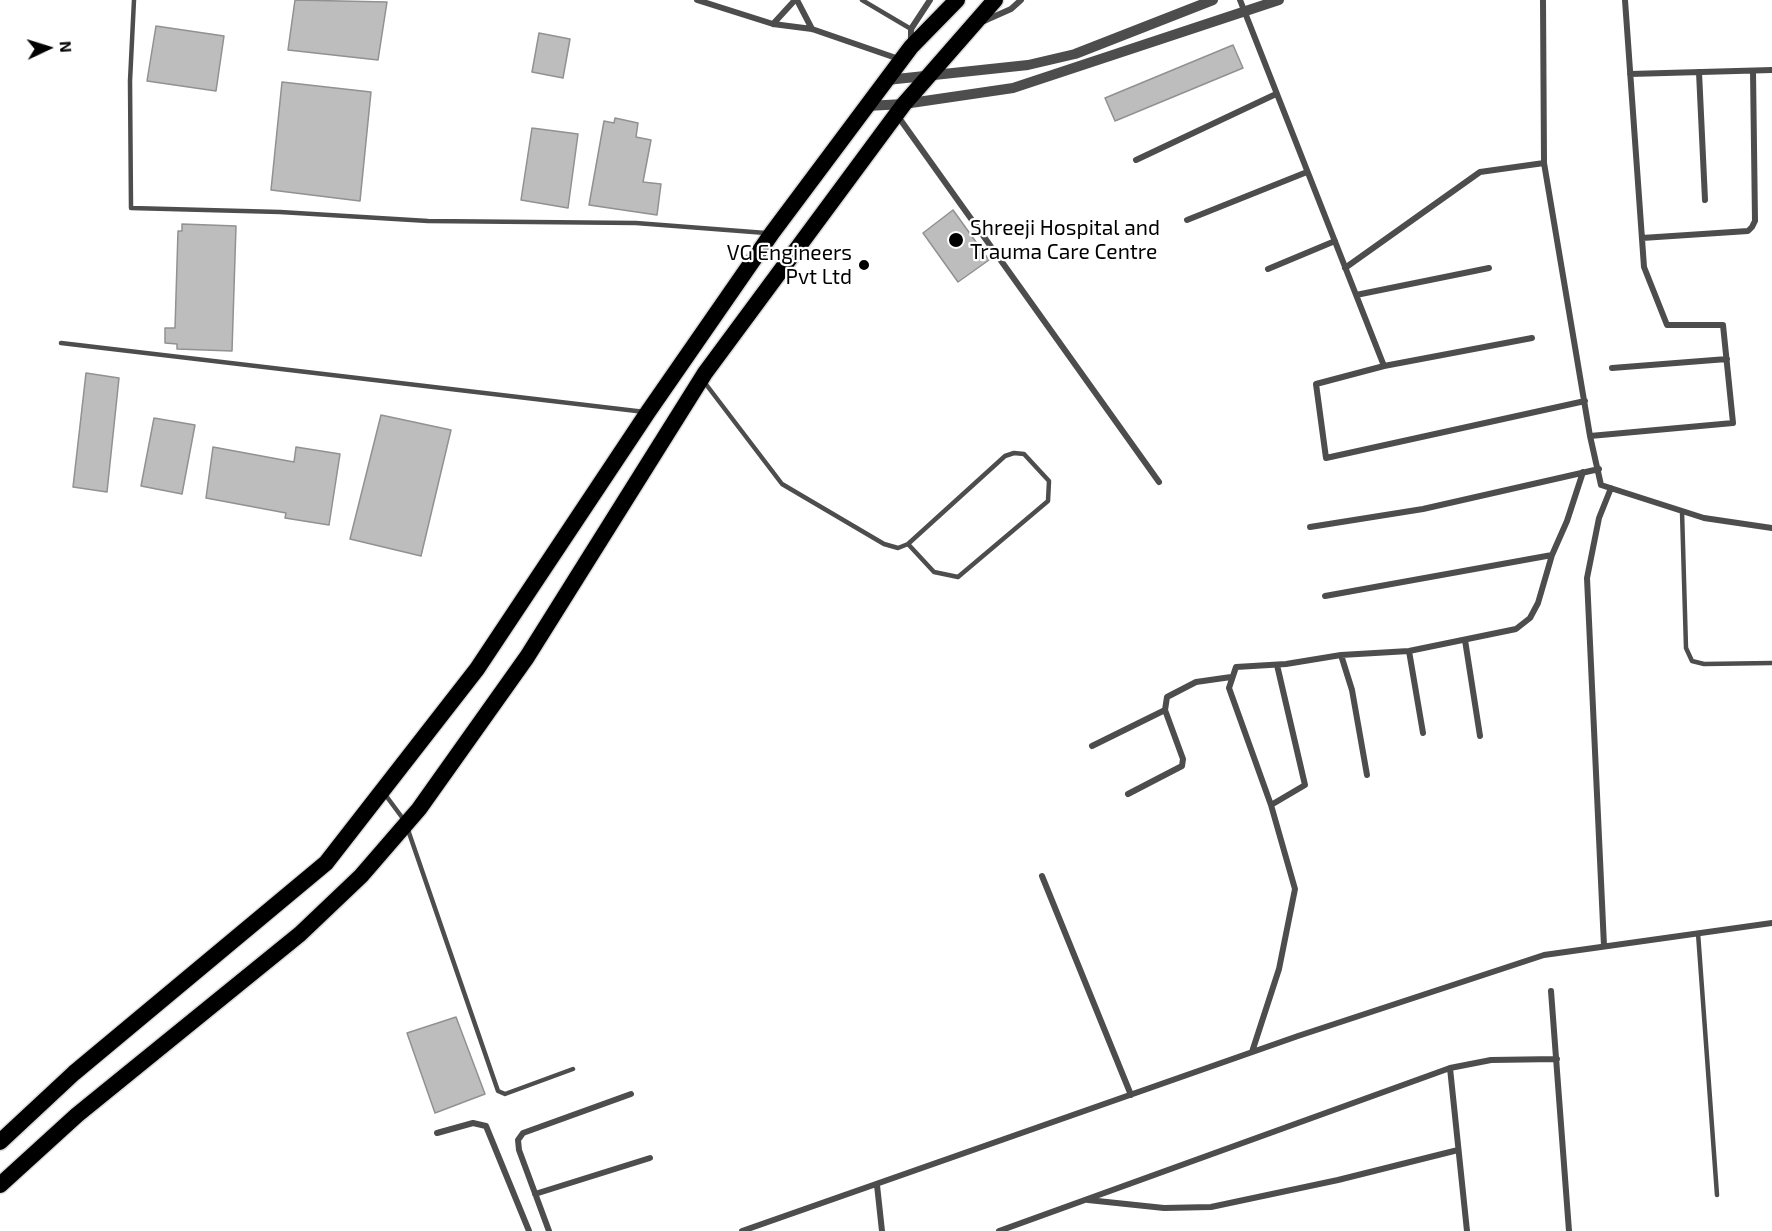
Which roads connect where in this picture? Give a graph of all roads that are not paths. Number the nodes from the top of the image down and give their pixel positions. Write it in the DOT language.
graph roads {
  1 [pos="134,0"];
  2 [pos="697,0"];
  3 [pos="796,0"];
  4 [pos="862,0"];
  5 [pos="930,0"];
  6 [pos="957,0"];
  7 [pos="995,0"];
  8 [pos="1021,0"];
  9 [pos="1213,0"];
  10 [pos="1240,0"];
  11 [pos="1279,0"];
  12 [pos="1543,0"];
  13 [pos="1625,0"];
  14 [pos="1244,13"];
  15 [pos="773,24"];
  16 [pos="972,26"];
  17 [pos="812,29"];
  18 [pos="911,29"];
  19 [pos="907,54"];
  20 [pos="1772,70"];
  21 [pos="1753,71"];
  22 [pos="1699,72"];
  23 [pos="1630,74"];
  24 [pos="929,75"];
  25 [pos="886,80"];
  26 [pos="1276,94"];
  27 [pos="867,106"];
  28 [pos="900,109"];
  29 [pos="1136,160"];
  30 [pos="1545,163"];
  31 [pos="1307,172"];
  32 [pos="1705,200"];
  33 [pos="1187,220"];
  34 [pos="772,233"];
  35 [pos="1642,238"];
  36 [pos="1335,241"];
  37 [pos="1345,268"];
  38 [pos="1489,268"];
  39 [pos="1268,269"];
  40 [pos="1356,296"];
  41 [pos="1532,338"];
  42 [pos="61,343"];
  43 [pos="1727,359"];
  44 [pos="1384,366"];
  45 [pos="1612,368"];
  46 [pos="702,378"];
  47 [pos="1585,401"];
  48 [pos="648,412"];
  49 [pos="1590,436"];
  50 [pos="1599,469"];
  51 [pos="1583,472"];
  52 [pos="1159,482"];
  53 [pos="1611,488"];
  54 [pos="1682,511"];
  55 [pos="1310,527"];
  56 [pos="1772,528"];
  57 [pos="908,544"];
  58 [pos="1552,555"];
  59 [pos="1325,596"];
  60 [pos="1465,640"];
  61 [pos="1409,651"];
  62 [pos="1341,655"];
  63 [pos="1772,663"];
  64 [pos="1277,665"];
  65 [pos="1231,677"];
  66 [pos="1165,710"];
  67 [pos="1423,733"];
  68 [pos="1480,736"];
  69 [pos="1092,746"];
  70 [pos="1368,775"];
  71 [pos="382,791"];
  72 [pos="1128,794"];
  73 [pos="1271,805"];
  74 [pos="406,824"];
  75 [pos="1042,876"];
  76 [pos="1772,923"];
  77 [pos="1698,933"];
  78 [pos="1604,946"];
  79 [pos="1551,991"];
  80 [pos="1252,1052"];
  81 [pos="1557,1059"];
  82 [pos="1450,1068"];
  83 [pos="573,1069"];
  84 [pos="631,1094"];
  85 [pos="1131,1095"];
  86 [pos="437,1133"];
  87 [pos="0,1142"];
  88 [pos="1458,1150"];
  89 [pos="650,1158"];
  90 [pos="0,1185"];
  91 [pos="877,1185"];
  92 [pos="535,1194"];
  93 [pos="1717,1195"];
  94 [pos="1086,1200"];
  95 [pos="767,1223"];
  96 [pos="529,1231"];
  97 [pos="549,1231"];
  98 [pos="742,1231"];
  99 [pos="769,1231"];
  100 [pos="882,1231"];
  101 [pos="999,1231"];
  102 [pos="1467,1231"];
  103 [pos="1569,1231"];
  1 -- 34 [label="lane"];
  2 -- 15 [label="street"];
  3 -- 15 [label="street"];
  3 -- 17 [label="street"];
  4 -- 18 [label="lane"];
  5 -- 18 [label="street"];
  6 -- 19 [label="highway"];
  7 -- 16 [label="highway"];
  8 -- 16 [label="street"];
  9 -- 24 [label="street"];
  10 -- 14 [label="street"];
  11 -- 14 [label="street"];
  12 -- 30 [label="street"];
  13 -- 23 [label="street"];
  14 -- 26 [label="street"];
  14 -- 28 [label="street"];
  15 -- 17 [label="street"];
  16 -- 24 [label="highway"];
  17 -- 19 [label="street"];
  18 -- 19 [label="street"];
  19 -- 25 [label="highway"];
  20 -- 21 [label="street"];
  21 -- 22 [label="street"];
  21 -- 35 [label="street"];
  22 -- 23 [label="street"];
  22 -- 32 [label="street"];
  23 -- 35 [label="street"];
  24 -- 25 [label="street"];
  24 -- 28 [label="highway"];
  25 -- 27 [label="highway"];
  26 -- 29 [label="street"];
  26 -- 31 [label="street"];
  27 -- 28 [label="street"];
  27 -- 34 [label="highway"];
  28 -- 46 [label="highway"];
  28 -- 52 [label="street"];
  30 -- 37 [label="street"];
  30 -- 47 [label="street"];
  31 -- 33 [label="street"];
  31 -- 36 [label="street"];
  34 -- 48 [label="highway"];
  35 -- 43 [label="street"];
  36 -- 37 [label="street"];
  36 -- 39 [label="street"];
  37 -- 40 [label="street"];
  38 -- 40 [label="street"];
  40 -- 44 [label="street"];
  41 -- 44 [label="street"];
  42 -- 48 [label="lane"];
  43 -- 45 [label="street"];
  43 -- 49 [label="street"];
  44 -- 47 [label="street"];
  46 -- 57 [label="lane"];
  46 -- 74 [label="highway"];
  47 -- 49 [label="street"];
  48 -- 71 [label="highway"];
  49 -- 50 [label="street"];
  50 -- 51 [label="street"];
  50 -- 53 [label="street"];
  51 -- 55 [label="street"];
  51 -- 58 [label="street"];
  53 -- 54 [label="street"];
  53 -- 78 [label="street"];
  54 -- 56 [label="street"];
  54 -- 63 [label="lane"];
  57 -- 57 [label="lane"];
  58 -- 59 [label="street"];
  58 -- 60 [label="street"];
  60 -- 61 [label="street"];
  60 -- 68 [label="street"];
  61 -- 62 [label="street"];
  61 -- 67 [label="street"];
  62 -- 64 [label="street"];
  62 -- 70 [label="street"];
  64 -- 65 [label="street"];
  64 -- 73 [label="street"];
  65 -- 66 [label="street"];
  65 -- 73 [label="street"];
  66 -- 69 [label="street"];
  66 -- 72 [label="street"];
  71 -- 74 [label="lane"];
  71 -- 87 [label="highway"];
  73 -- 80 [label="street"];
  74 -- 83 [label="lane"];
  74 -- 90 [label="highway"];
  75 -- 85 [label="street"];
  76 -- 77 [label="street"];
  77 -- 78 [label="street"];
  77 -- 93 [label="lane"];
  78 -- 80 [label="street"];
  79 -- 81 [label="street"];
  80 -- 85 [label="street"];
  81 -- 82 [label="street"];
  81 -- 103 [label="street"];
  82 -- 88 [label="street"];
  82 -- 94 [label="street"];
  84 -- 92 [label="street"];
  85 -- 91 [label="street"];
  86 -- 96 [label="street"];
  88 -- 94 [label="street"];
  88 -- 102 [label="street"];
  89 -- 92 [label="street"];
  91 -- 95 [label="street"];
  91 -- 100 [label="street"];
  92 -- 97 [label="street"];
  94 -- 101 [label="street"];
  95 -- 98 [label="street"];
  95 -- 99 [label="street"];
}
